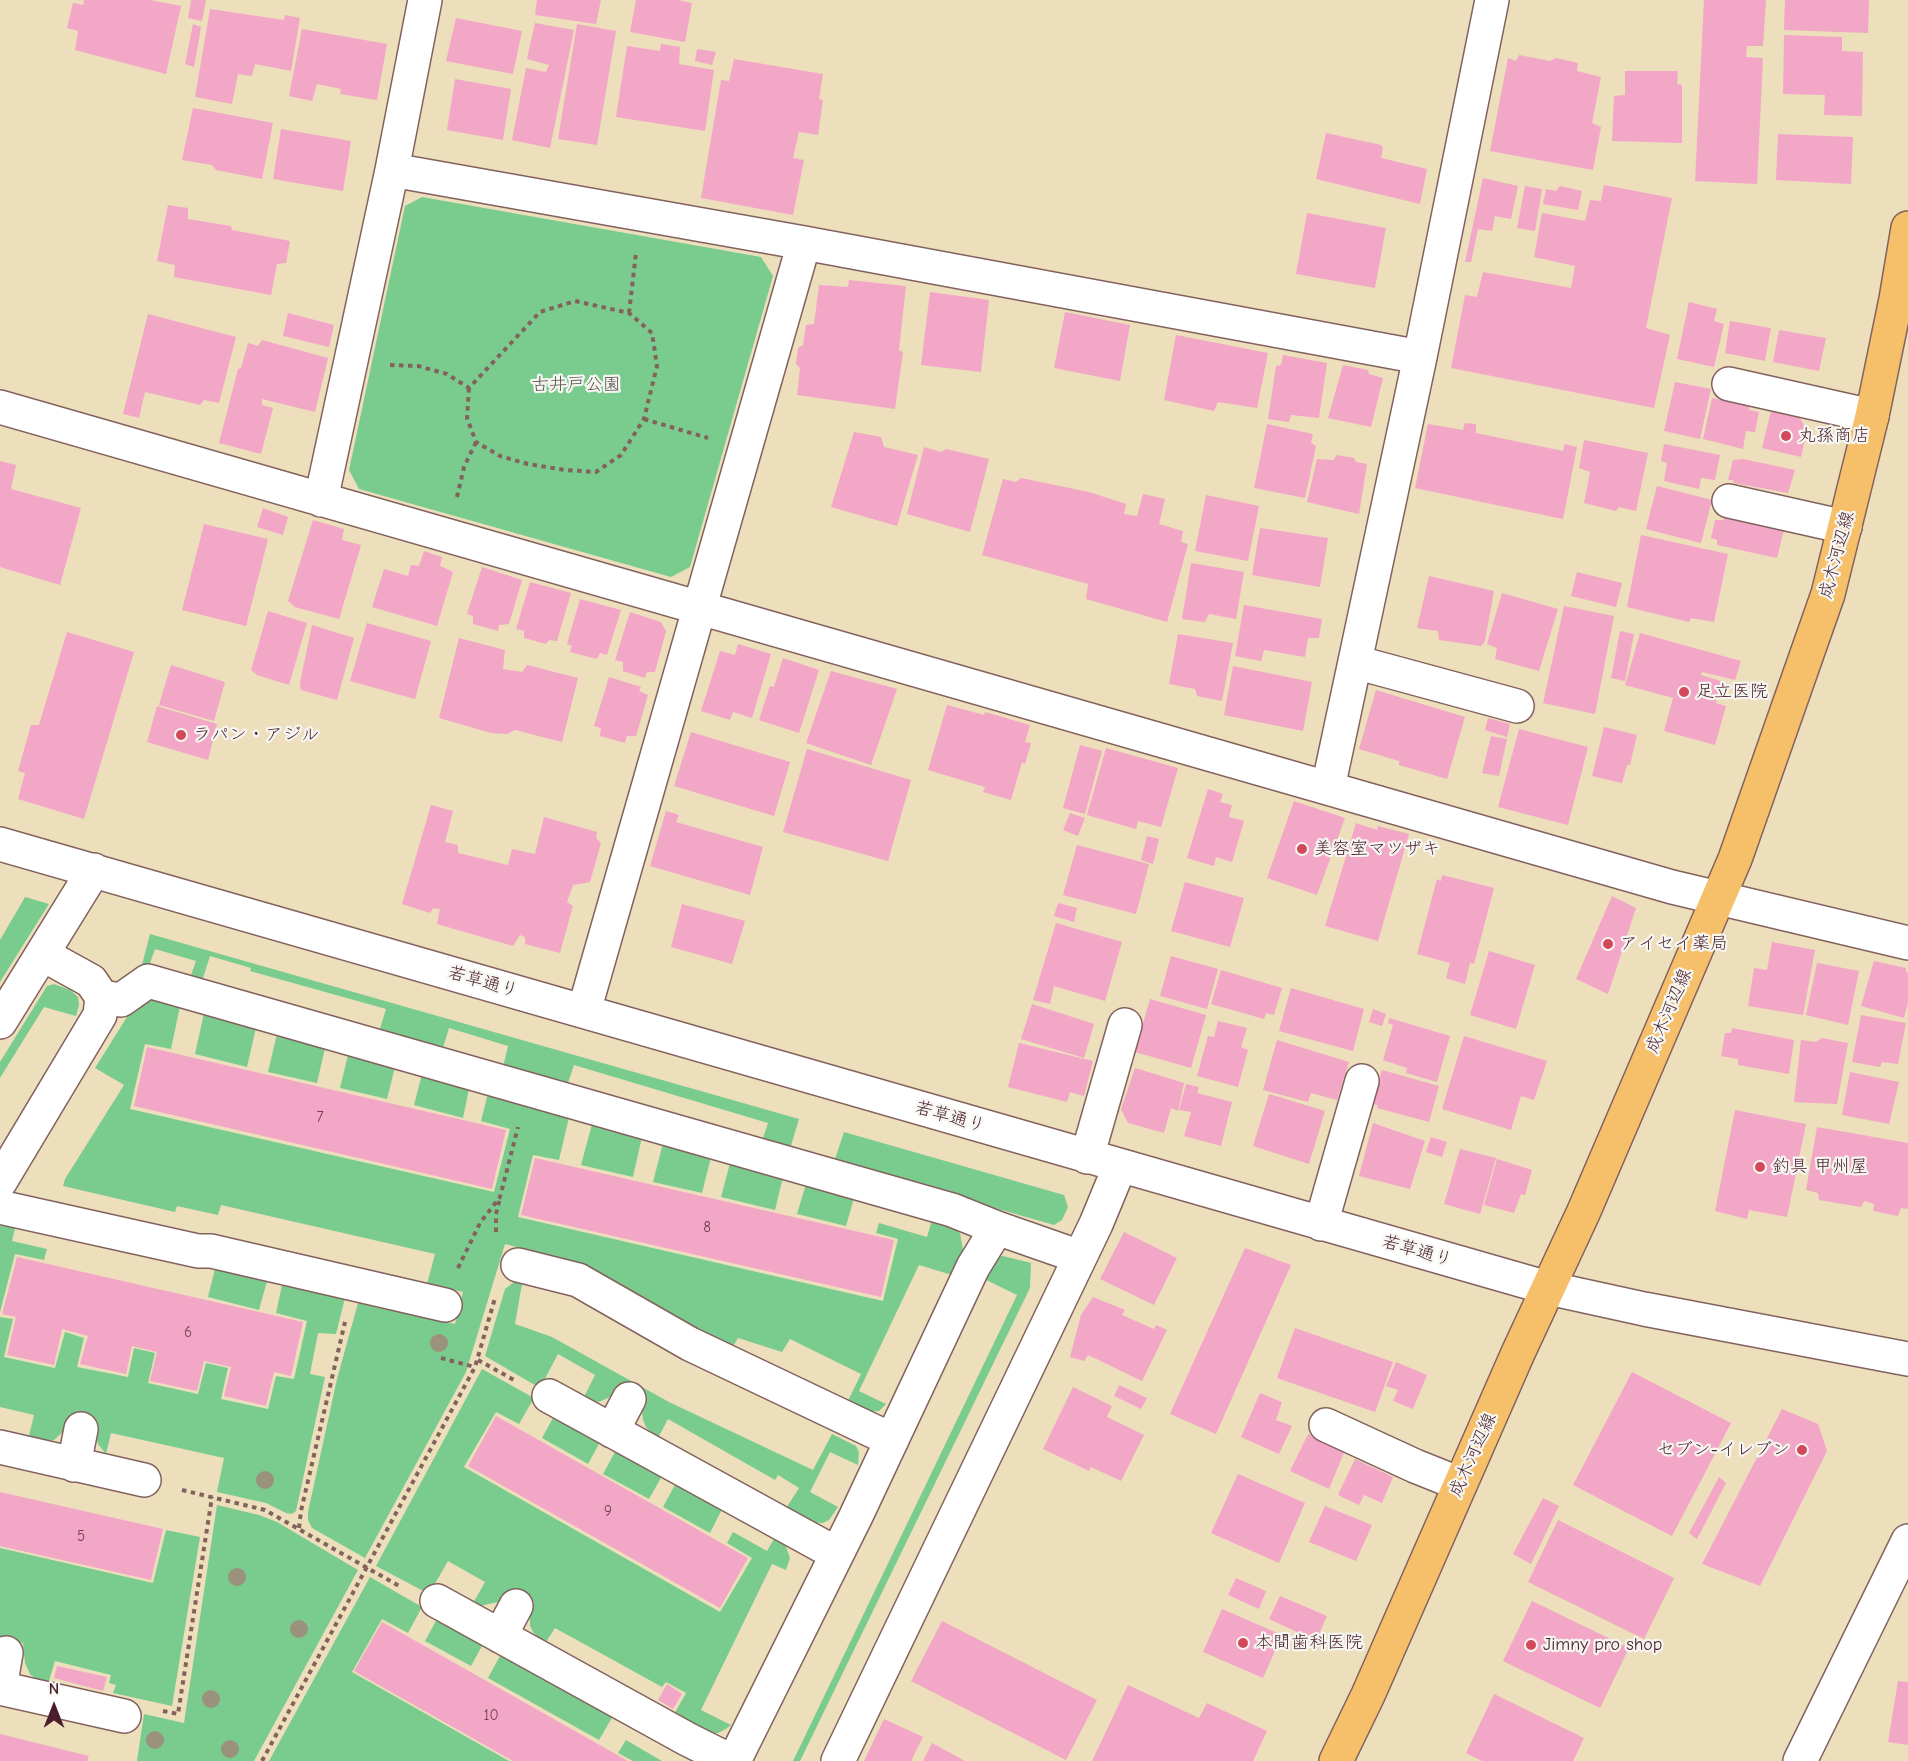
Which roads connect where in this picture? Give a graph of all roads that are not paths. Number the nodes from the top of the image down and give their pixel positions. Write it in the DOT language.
graph roads {
  1 [pos="425,0"];
  2 [pos="1492,0"];
  3 [pos="392,170"];
  4 [pos="1908,228"];
  5 [pos="804,243"];
  6 [pos="1906,264"];
  7 [pos="1420,357"];
  8 [pos="1730,384"];
  9 [pos="0,407"];
  10 [pos="1872,416"];
  11 [pos="321,500"];
  12 [pos="1730,501"];
  13 [pos="1845,527"];
  14 [pos="700,607"];
  15 [pos="1355,662"];
  16 [pos="1517,706"];
  17 [pos="1328,788"];
  18 [pos="0,844"];
  19 [pos="94,870"];
  20 [pos="1718,898"];
  21 [pos="1908,943"];
  22 [pos="42,954"];
  23 [pos="102,997"];
  24 [pos="584,1011"];
  25 [pos="0,1022"];
  26 [pos="1125,1025"];
  27 [pos="1362,1081"];
  28 [pos="1087,1157"];
  29 [pos="1120,1166"];
  30 [pos="0,1182"];
  31 [pos="0,1208"];
  32 [pos="1321,1224"];
  33 [pos="997,1228"];
  34 [pos="1080,1257"];
  35 [pos="518,1265"];
  36 [pos="1548,1288"];
  37 [pos="445,1305"];
  38 [pos="1908,1359"];
  39 [pos="549,1396"];
  40 [pos="629,1399"];
  41 [pos="1326,1425"];
  42 [pos="81,1429"];
  43 [pos="612,1431"];
  44 [pos="892,1440"];
  45 [pos="0,1447"];
  46 [pos="75,1464"];
  47 [pos="144,1480"];
  48 [pos="1460,1484"];
  49 [pos="1908,1541"];
  50 [pos="837,1554"];
  51 [pos="437,1601"];
  52 [pos="516,1606"];
  53 [pos="500,1636"];
  54 [pos="6,1653"];
  55 [pos="0,1688"];
  56 [pos="124,1716"];
  57 [pos="733,1761"];
  58 [pos="838,1761"];
  59 [pos="1336,1761"];
  60 [pos="1800,1761"];
  1 -- 3 [label="street"];
  2 -- 7 [label="street"];
  3 -- 5 [label="street"];
  3 -- 11 [label="street"];
  4 -- 6 [label="main road, 成木河辺線"];
  5 -- 7 [label="street"];
  5 -- 14 [label="street"];
  6 -- 10 [label="main road, 成木河辺線"];
  7 -- 15 [label="street"];
  8 -- 10 [label="street"];
  9 -- 11 [label="street"];
  10 -- 13 [label="main road, 成木河辺線"];
  11 -- 14 [label="street"];
  12 -- 13 [label="street"];
  13 -- 20 [label="main road, 成木河辺線"];
  14 -- 17 [label="street"];
  14 -- 24 [label="street"];
  15 -- 16 [label="street"];
  15 -- 17 [label="street"];
  17 -- 20 [label="street"];
  18 -- 19 [label="street, 若草通り"];
  19 -- 22 [label="street"];
  19 -- 24 [label="street, 若草通り"];
  20 -- 21 [label="street"];
  20 -- 36 [label="main road, 成木河辺線"];
  22 -- 23 [label="street"];
  22 -- 25 [label="street"];
  23 -- 30 [label="street"];
  23 -- 33 [label="street"];
  24 -- 28 [label="street, 若草通り"];
  26 -- 28 [label="street"];
  27 -- 32 [label="street"];
  28 -- 29 [label="street, 若草通り"];
  29 -- 32 [label="street, 若草通り"];
  29 -- 34 [label="street"];
  31 -- 37 [label="street"];
  32 -- 36 [label="street, 若草通り"];
  33 -- 34 [label="street"];
  33 -- 44 [label="street"];
  34 -- 58 [label="street"];
  35 -- 44 [label="street"];
  36 -- 38 [label="street, 若草通り"];
  36 -- 48 [label="main road, 成木河辺線"];
  39 -- 43 [label="street"];
  40 -- 43 [label="street"];
  41 -- 48 [label="street"];
  42 -- 46 [label="street"];
  43 -- 50 [label="street"];
  44 -- 50 [label="street"];
  45 -- 46 [label="street"];
  46 -- 47 [label="street"];
  48 -- 59 [label="main road, 成木河辺線"];
  49 -- 60 [label="street"];
  50 -- 57 [label="street"];
  51 -- 53 [label="street"];
  52 -- 53 [label="street"];
  53 -- 57 [label="street"];
  54 -- 55 [label="street"];
  55 -- 56 [label="street"];
}
